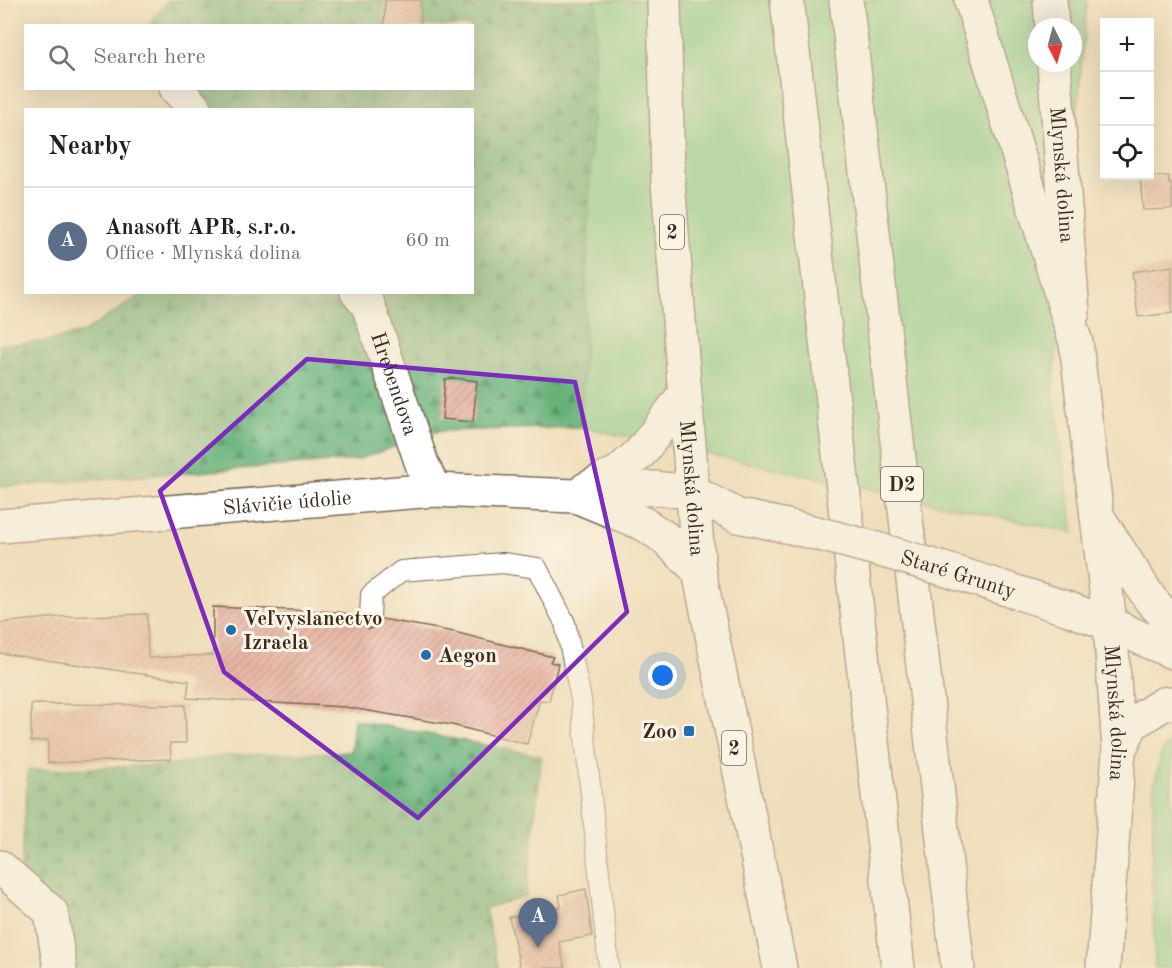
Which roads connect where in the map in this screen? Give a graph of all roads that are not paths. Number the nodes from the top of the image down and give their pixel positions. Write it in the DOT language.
graph roads {
  1 [pos="664,0"];
  2 [pos="787,0"];
  3 [pos="846,0"];
  4 [pos="971,0"];
  5 [pos="1050,0"];
  6 [pos="1051,18"];
  7 [pos="1055,72"];
  8 [pos="178,90"];
  9 [pos="194,108"];
  10 [pos="362,299"];
  11 [pos="1076,344"];
  12 [pos="684,395"];
  13 [pos="428,477"];
  14 [pos="692,492"];
  15 [pos="574,496"];
  16 [pos="738,516"];
  17 [pos="1097,516"];
  18 [pos="644,524"];
  19 [pos="0,526"];
  20 [pos="695,526"];
  21 [pos="699,570"];
  22 [pos="370,617"];
  23 [pos="1172,623"];
  24 [pos="1110,624"];
  25 [pos="1172,652"];
  26 [pos="1172,703"];
  27 [pos="1119,750"];
  28 [pos="0,867"];
  29 [pos="60,968"];
  30 [pos="609,968"];
  31 [pos="780,968"];
  32 [pos="898,968"];
  33 [pos="958,968"];
  34 [pos="1103,968"];
  1 -- 12 [label="main road, Mlynská dolina / 2"];
  2 -- 32 [label="main road"];
  3 -- 33 [label="main road, D2"];
  4 -- 11 [label="main road"];
  5 -- 6 [label="main road"];
  7 -- 11 [label="main road, Mlynská dolina"];
  8 -- 9 [label="main road"];
  10 -- 13 [label="main road, Hrebendova"];
  11 -- 17 [label="main road, Mlynská dolina"];
  12 -- 14 [label="main road, Mlynská dolina / 2"];
  12 -- 15 [label="main road"];
  13 -- 15 [label="main road, Slávičie údolie"];
  13 -- 19 [label="main road, Slávičie údolie"];
  14 -- 15 [label="main road, Slávičie údolie"];
  14 -- 16 [label="main road, Staré Grunty"];
  14 -- 20 [label="main road, Mlynská dolina / 2"];
  15 -- 18 [label="main road, Slávičie údolie"];
  16 -- 20 [label="main road, Staré Grunty"];
  16 -- 24 [label="main road, Staré Grunty, bridge"];
  17 -- 23 [label="main road"];
  17 -- 24 [label="main road, Mlynská dolina"];
  18 -- 20 [label="main road, Slávičie údolie"];
  18 -- 21 [label="main road, Slávičie údolie"];
  20 -- 21 [label="main road, Mlynská dolina / 2"];
  21 -- 31 [label="main road, Mlynská dolina / 2"];
  22 -- 30 [label="lane"];
  24 -- 25 [label="main road, Staré Grunty"];
  24 -- 27 [label="main road, Mlynská dolina"];
  26 -- 27 [label="main road"];
  27 -- 34 [label="main road, Mlynská dolina"];
  28 -- 29 [label="main road"];
}
